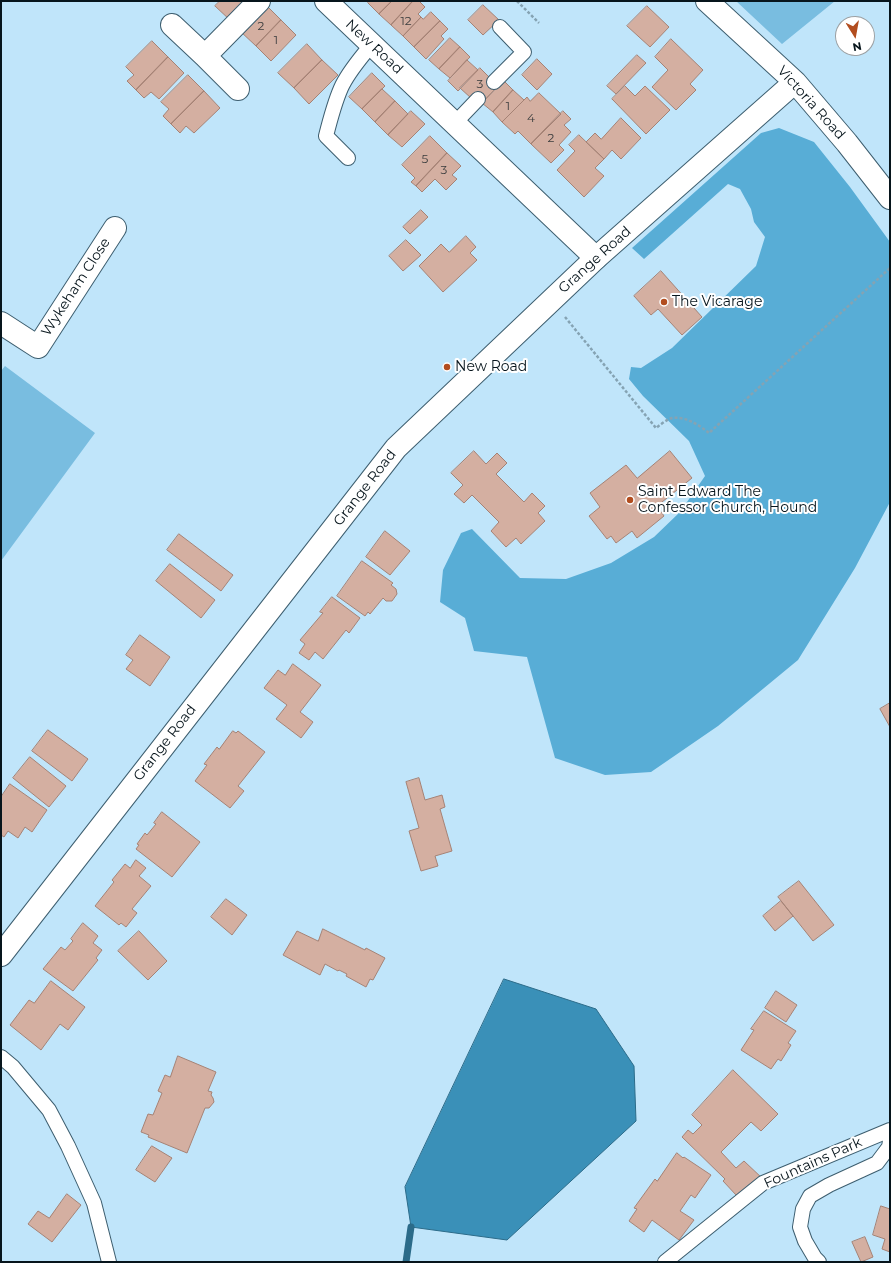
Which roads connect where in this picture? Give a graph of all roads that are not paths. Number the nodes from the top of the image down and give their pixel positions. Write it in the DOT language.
graph roads {
  1 [pos="259,1"];
  2 [pos="326,1"];
  3 [pos="707,1"];
  4 [pos="172,25"];
  5 [pos="500,27"];
  6 [pos="371,45"];
  7 [pos="205,56"];
  8 [pos="494,82"];
  9 [pos="795,82"];
  10 [pos="238,89"];
  11 [pos="478,99"];
  12 [pos="455,123"];
  13 [pos="348,158"];
  14 [pos="890,198"];
  15 [pos="115,228"];
  16 [pos="596,258"];
  17 [pos="1,323"];
  18 [pos="1,955"];
  19 [pos="1,1057"];
  20 [pos="890,1130"];
  21 [pos="890,1141"];
  22 [pos="108,1262"];
  23 [pos="666,1262"];
  24 [pos="820,1262"];
  1 -- 7 [label="street"];
  2 -- 6 [label="street, New Road"];
  3 -- 9 [label="street, Victoria Road"];
  4 -- 7 [label="street"];
  5 -- 8 [label="lane"];
  6 -- 12 [label="street, New Road"];
  6 -- 13 [label="lane"];
  7 -- 10 [label="street"];
  9 -- 14 [label="street, Victoria Road"];
  9 -- 16 [label="street, Grange Road"];
  11 -- 12 [label="lane"];
  12 -- 16 [label="street, New Road"];
  15 -- 17 [label="street, Wykeham Close"];
  16 -- 18 [label="street, Grange Road"];
  19 -- 22 [label="lane"];
  20 -- 23 [label="lane, Fountains Park"];
  21 -- 24 [label="lane"];
}
